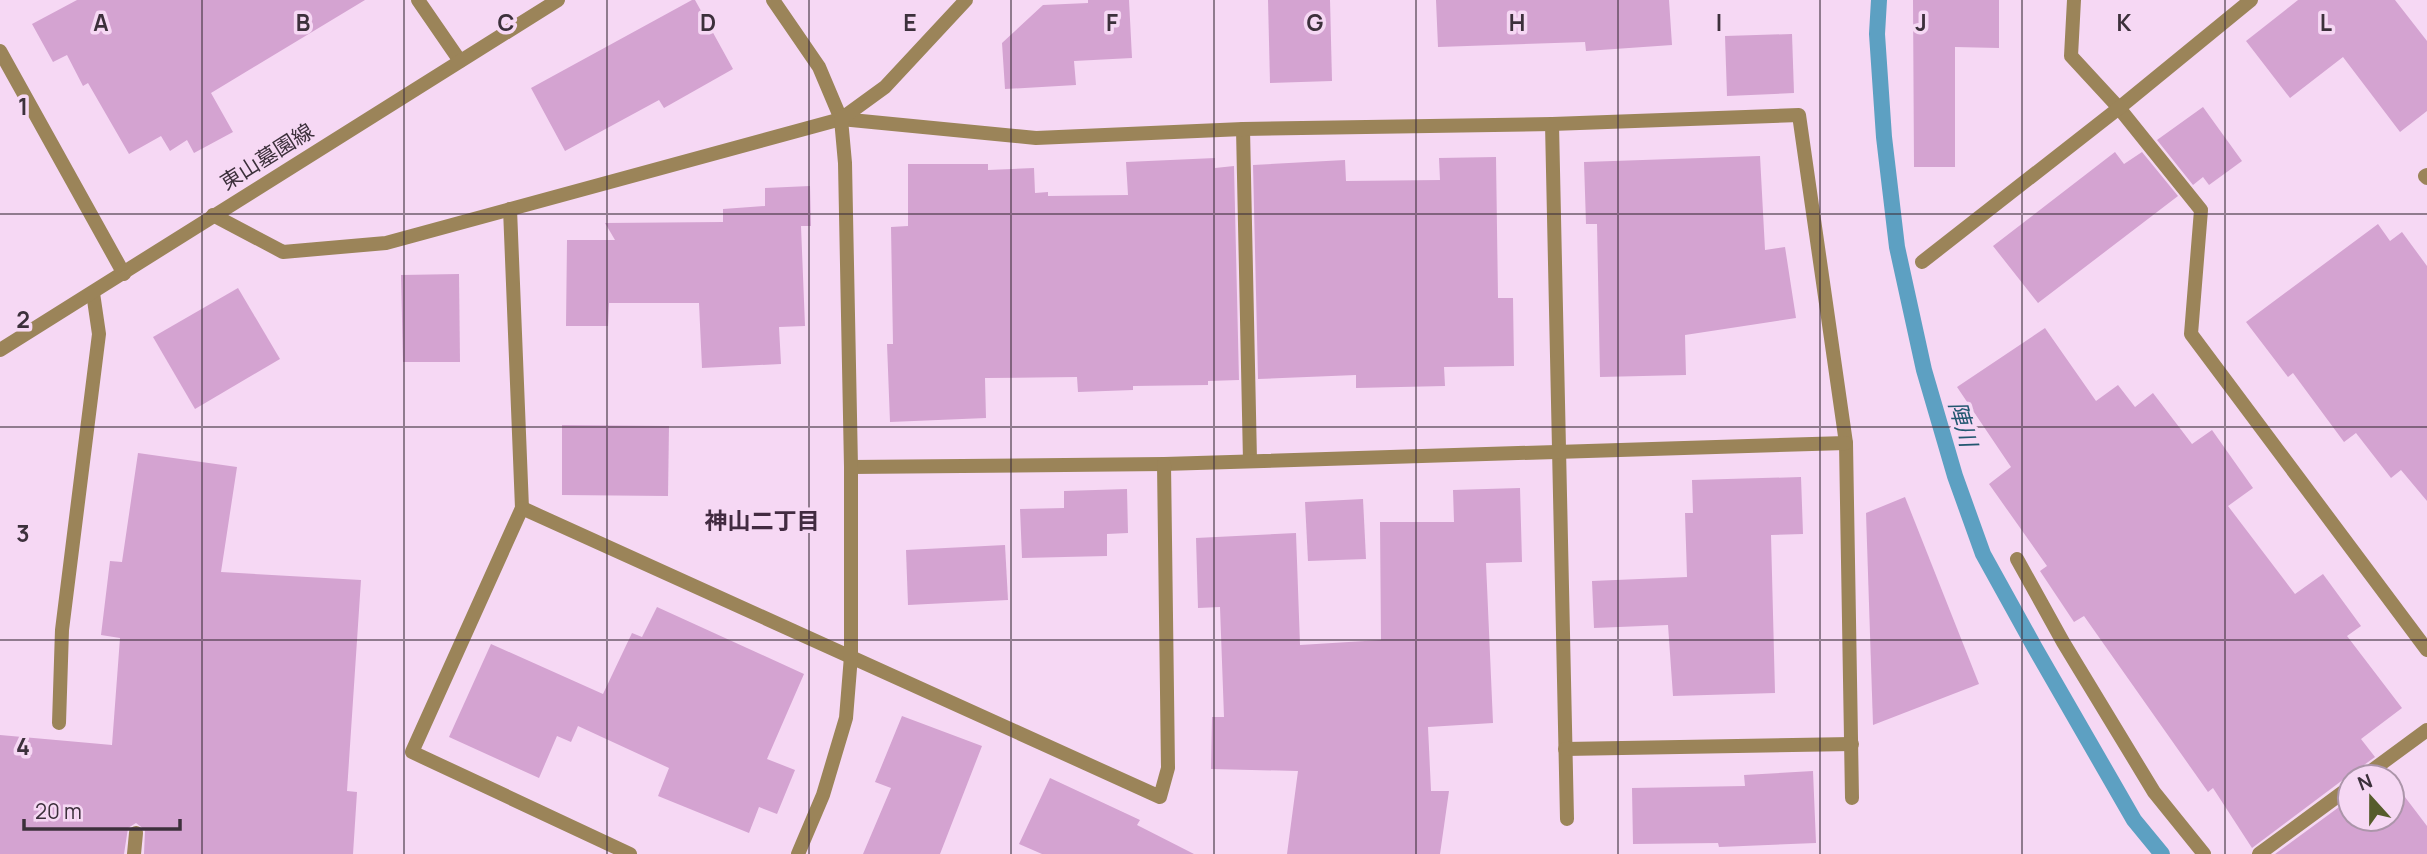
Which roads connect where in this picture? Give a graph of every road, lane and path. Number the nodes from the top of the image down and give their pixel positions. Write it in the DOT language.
graph roads {
  1 [pos="418,0"];
  2 [pos="558,0"];
  3 [pos="773,0"];
  4 [pos="966,0"];
  5 [pos="2074,0"];
  6 [pos="2251,0"];
  7 [pos="0,51"];
  8 [pos="460,61"];
  9 [pos="2119,108"];
  10 [pos="841,119"];
  11 [pos="1552,124"];
  12 [pos="1244,129"];
  13 [pos="510,209"];
  14 [pos="213,215"];
  15 [pos="1922,262"];
  16 [pos="124,274"];
  17 [pos="93,293"];
  18 [pos="0,350"];
  19 [pos="1846,443"];
  20 [pos="1560,451"];
  21 [pos="1250,461"];
  22 [pos="1164,464"];
  23 [pos="851,467"];
  24 [pos="523,508"];
  25 [pos="2017,559"];
  26 [pos="2427,650"];
  27 [pos="851,656"];
  28 [pos="59,723"];
  29 [pos="2427,730"];
  30 [pos="1852,744"];
  31 [pos="1565,749"];
  32 [pos="2382,763"];
  33 [pos="2336,797"];
  34 [pos="1852,798"];
  35 [pos="1567,819"];
  36 [pos="136,833"];
  37 [pos="134,854"];
  38 [pos="630,854"];
  39 [pos="797,854"];
  40 [pos="2204,854"];
  41 [pos="2259,854"];
  1 -- 8 [label="street"];
  2 -- 8 [label="street, 東山墓園線"];
  3 -- 10 [label="street"];
  4 -- 10 [label="street"];
  5 -- 9 [label="street"];
  6 -- 9 [label="street"];
  7 -- 16 [label="street"];
  8 -- 14 [label="street, 東山墓園線"];
  9 -- 15 [label="street"];
  9 -- 26 [label="street"];
  10 -- 12 [label="street"];
  10 -- 13 [label="street"];
  10 -- 23 [label="street"];
  11 -- 12 [label="street"];
  11 -- 19 [label="street"];
  11 -- 20 [label="street"];
  12 -- 21 [label="street"];
  13 -- 14 [label="street"];
  13 -- 24 [label="street"];
  14 -- 16 [label="street, 東山墓園線"];
  16 -- 17 [label="street, 東山墓園線"];
  17 -- 18 [label="street, 東山墓園線"];
  17 -- 28 [label="street"];
  19 -- 20 [label="street"];
  19 -- 30 [label="street"];
  20 -- 21 [label="street"];
  20 -- 31 [label="street"];
  21 -- 22 [label="street"];
  22 -- 23 [label="street"];
  22 -- 27 [label="street"];
  23 -- 27 [label="street"];
  24 -- 27 [label="street"];
  24 -- 38 [label="street"];
  25 -- 40 [label="street"];
  27 -- 39 [label="street"];
  29 -- 32 [label="street"];
  30 -- 31 [label="street"];
  30 -- 34 [label="street"];
  31 -- 35 [label="street"];
  33 -- 41 [label="street"];
  36 -- 37 [label="street"];
}
